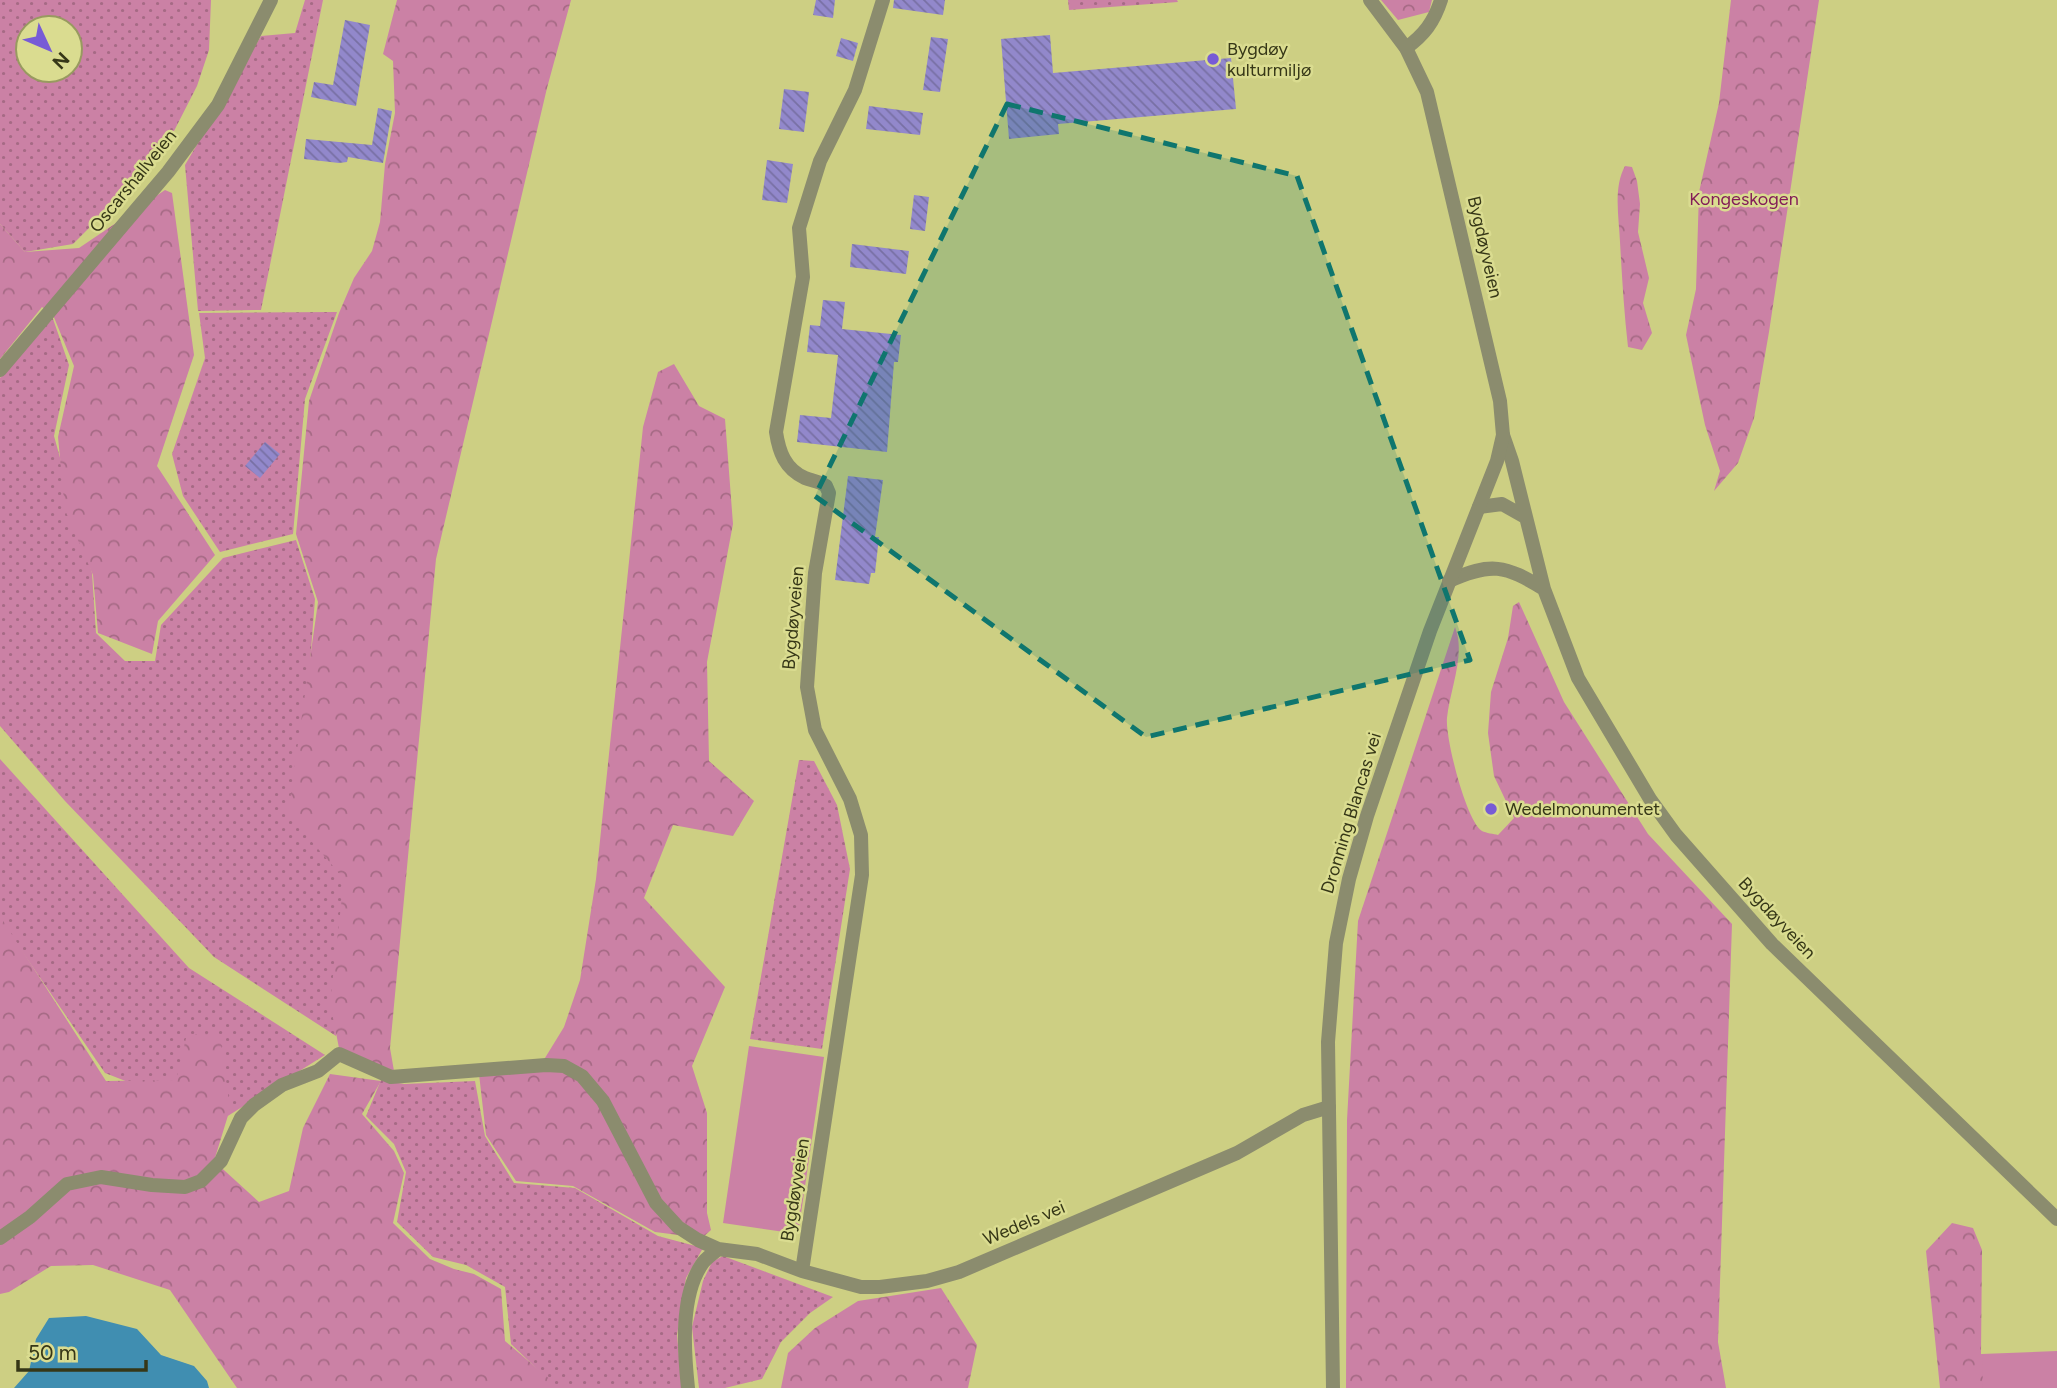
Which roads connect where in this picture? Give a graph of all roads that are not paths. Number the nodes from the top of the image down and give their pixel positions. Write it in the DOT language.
graph roads {
  1 [pos="271,0"];
  2 [pos="883,0"];
  3 [pos="1370,0"];
  4 [pos="1441,0"];
  5 [pos="1406,48"];
  6 [pos="0,370"];
  7 [pos="1503,435"];
  8 [pos="1479,507"];
  9 [pos="1525,517"];
  10 [pos="1449,581"];
  11 [pos="1544,589"];
  12 [pos="1329,1107"];
  13 [pos="2057,1219"];
  14 [pos="0,1238"];
  15 [pos="718,1249"];
  16 [pos="803,1271"];
  17 [pos="688,1388"];
  18 [pos="1333,1388"];
  1 -- 6 [label="street, Oscarshallveien"];
  2 -- 16 [label="street, Bygdøyveien"];
  3 -- 5 [label="street, Bygdøyveien"];
  4 -- 5 [label="street"];
  5 -- 7 [label="street, Bygdøyveien"];
  7 -- 8 [label="street, Dronning Blancas vei"];
  7 -- 9 [label="street, Bygdøyveien"];
  8 -- 9 [label="street"];
  8 -- 10 [label="street, Dronning Blancas vei"];
  9 -- 11 [label="street, Bygdøyveien"];
  10 -- 11 [label="street"];
  10 -- 12 [label="street, Dronning Blancas vei"];
  11 -- 13 [label="street, Bygdøyveien"];
  12 -- 16 [label="street, Wedels vei"];
  12 -- 18 [label="street, Dronning Blancas vei"];
  14 -- 15 [label="street, Wedels vei"];
  15 -- 16 [label="street, Wedels vei"];
  15 -- 17 [label="street"];
}
